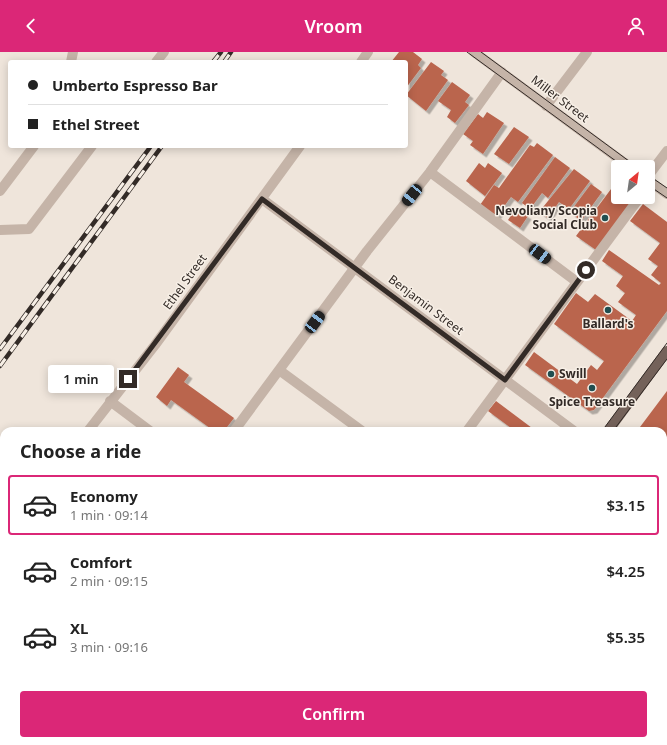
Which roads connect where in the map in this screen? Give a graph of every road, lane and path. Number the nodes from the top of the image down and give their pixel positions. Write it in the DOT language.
graph roads {
  1 [pos="164,52"];
  2 [pos="474,52"];
  3 [pos="587,52"];
  4 [pos="158,60"];
  5 [pos="502,72"];
  6 [pos="546,106"];
  7 [pos="32,148"];
  8 [pos="90,148"];
  9 [pos="299,148"];
  10 [pos="667,151"];
  11 [pos="620,160"];
  12 [pos="655,171"];
  13 [pos="430,172"];
  14 [pos="655,185"];
  15 [pos="0,190"];
  16 [pos="667,194"];
  17 [pos="262,199"];
  18 [pos="635,204"];
  19 [pos="0,230"];
  20 [pos="355,268"];
  21 [pos="577,282"];
  22 [pos="667,351"];
  23 [pos="279,370"];
  24 [pos="505,380"];
  25 [pos="110,401"];
  26 [pos="91,427"];
  27 [pos="145,427"];
  28 [pos="237,427"];
  29 [pos="357,427"];
  30 [pos="470,427"];
  31 [pos="569,427"];
  32 [pos="611,427"];
  1 -- 4 [label="street"];
  2 -- 5 [label="street, Miller Street"];
  3 -- 6 [label="street"];
  5 -- 6 [label="street, Miller Street"];
  5 -- 13 [label="street"];
  6 -- 11 [label="street, Miller Street"];
  7 -- 15 [label="street"];
  8 -- 19 [label="street"];
  9 -- 17 [label="street, Ethel Street"];
  10 -- 12 [label="street"];
  13 -- 20 [label="street"];
  13 -- 21 [label="street"];
  14 -- 16 [label="street"];
  17 -- 20 [label="street, Benjamin Street"];
  17 -- 25 [label="street, Ethel Street"];
  18 -- 21 [label="street"];
  20 -- 23 [label="street"];
  20 -- 24 [label="street, Benjamin Street"];
  21 -- 24 [label="street"];
  22 -- 32 [label="main road"];
  23 -- 28 [label="street"];
  23 -- 29 [label="street"];
  24 -- 30 [label="street"];
  24 -- 31 [label="street, Benjamin Street"];
  25 -- 26 [label="street, Ethel Street"];
  25 -- 27 [label="street"];
}
